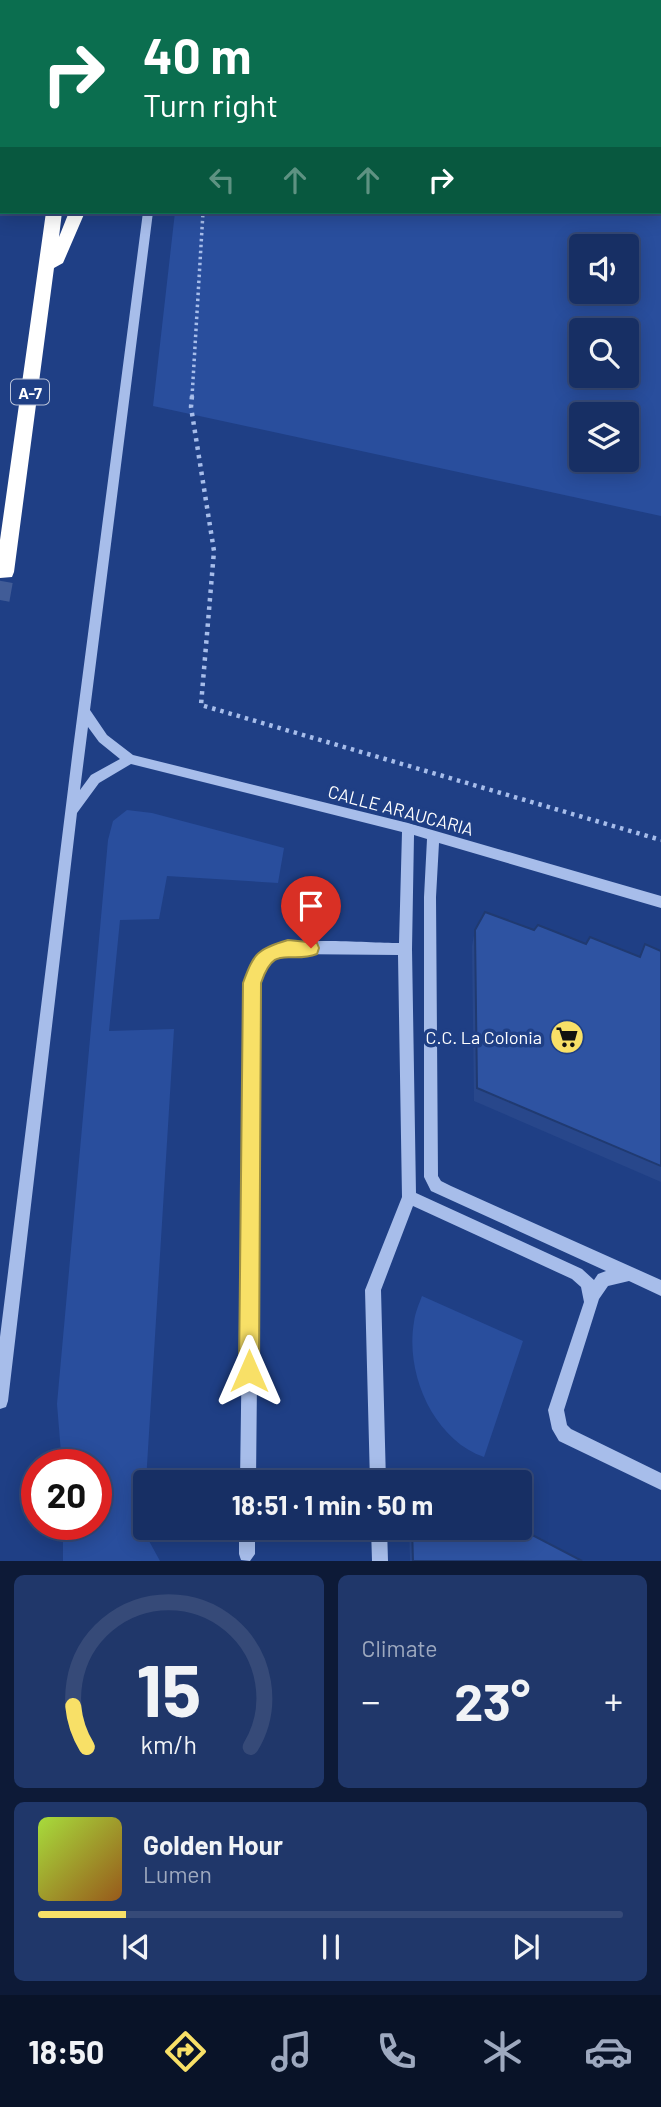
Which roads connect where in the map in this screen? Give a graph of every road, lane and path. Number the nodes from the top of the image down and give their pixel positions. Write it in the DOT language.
graph roads {
  1 [pos="54,214"];
  2 [pos="76,214"];
  3 [pos="148,214"];
  4 [pos="203,214"];
  5 [pos="44,291"];
  6 [pos="5,572"];
  7 [pos="84,710"];
  8 [pos="130,759"];
  9 [pos="71,813"];
  10 [pos="408,828"];
  11 [pos="433,835"];
  12 [pos="661,841"];
  13 [pos="661,902"];
  14 [pos="405,949"];
  15 [pos="409,1197"];
  16 [pos="630,1274"];
  17 [pos="661,1288"];
  18 [pos="591,1301"];
  19 [pos="0,1401"];
  20 [pos="248,1470"];
  21 [pos="378,1470"];
  22 [pos="661,1482"];
  23 [pos="247,1540"];
  24 [pos="379,1540"];
  25 [pos="247,1554"];
  26 [pos="380,1561"];
  1 -- 5 [label="highway, A-7"];
  2 -- 5 [label="highway"];
  3 -- 7 [label="street"];
  4 -- 12 [label="path"];
  5 -- 6 [label="highway, A-7"];
  7 -- 8 [label="street, CALLE ARAUCARIA"];
  7 -- 9 [label="street"];
  8 -- 9 [label="street"];
  8 -- 10 [label="street, CALLE ARAUCARIA"];
  9 -- 19 [label="street"];
  10 -- 11 [label="street, CALLE ARAUCARIA"];
  10 -- 14 [label="street"];
  11 -- 13 [label="street, CALLE ARAUCARIA"];
  11 -- 16 [label="street"];
  14 -- 15 [label="street"];
  14 -- 20 [label="street"];
  15 -- 18 [label="street"];
  15 -- 21 [label="street"];
  16 -- 17 [label="lane"];
  16 -- 18 [label="street"];
  18 -- 22 [label="street"];
  23 -- 25 [label="street"];
  24 -- 26 [label="street"];
}
